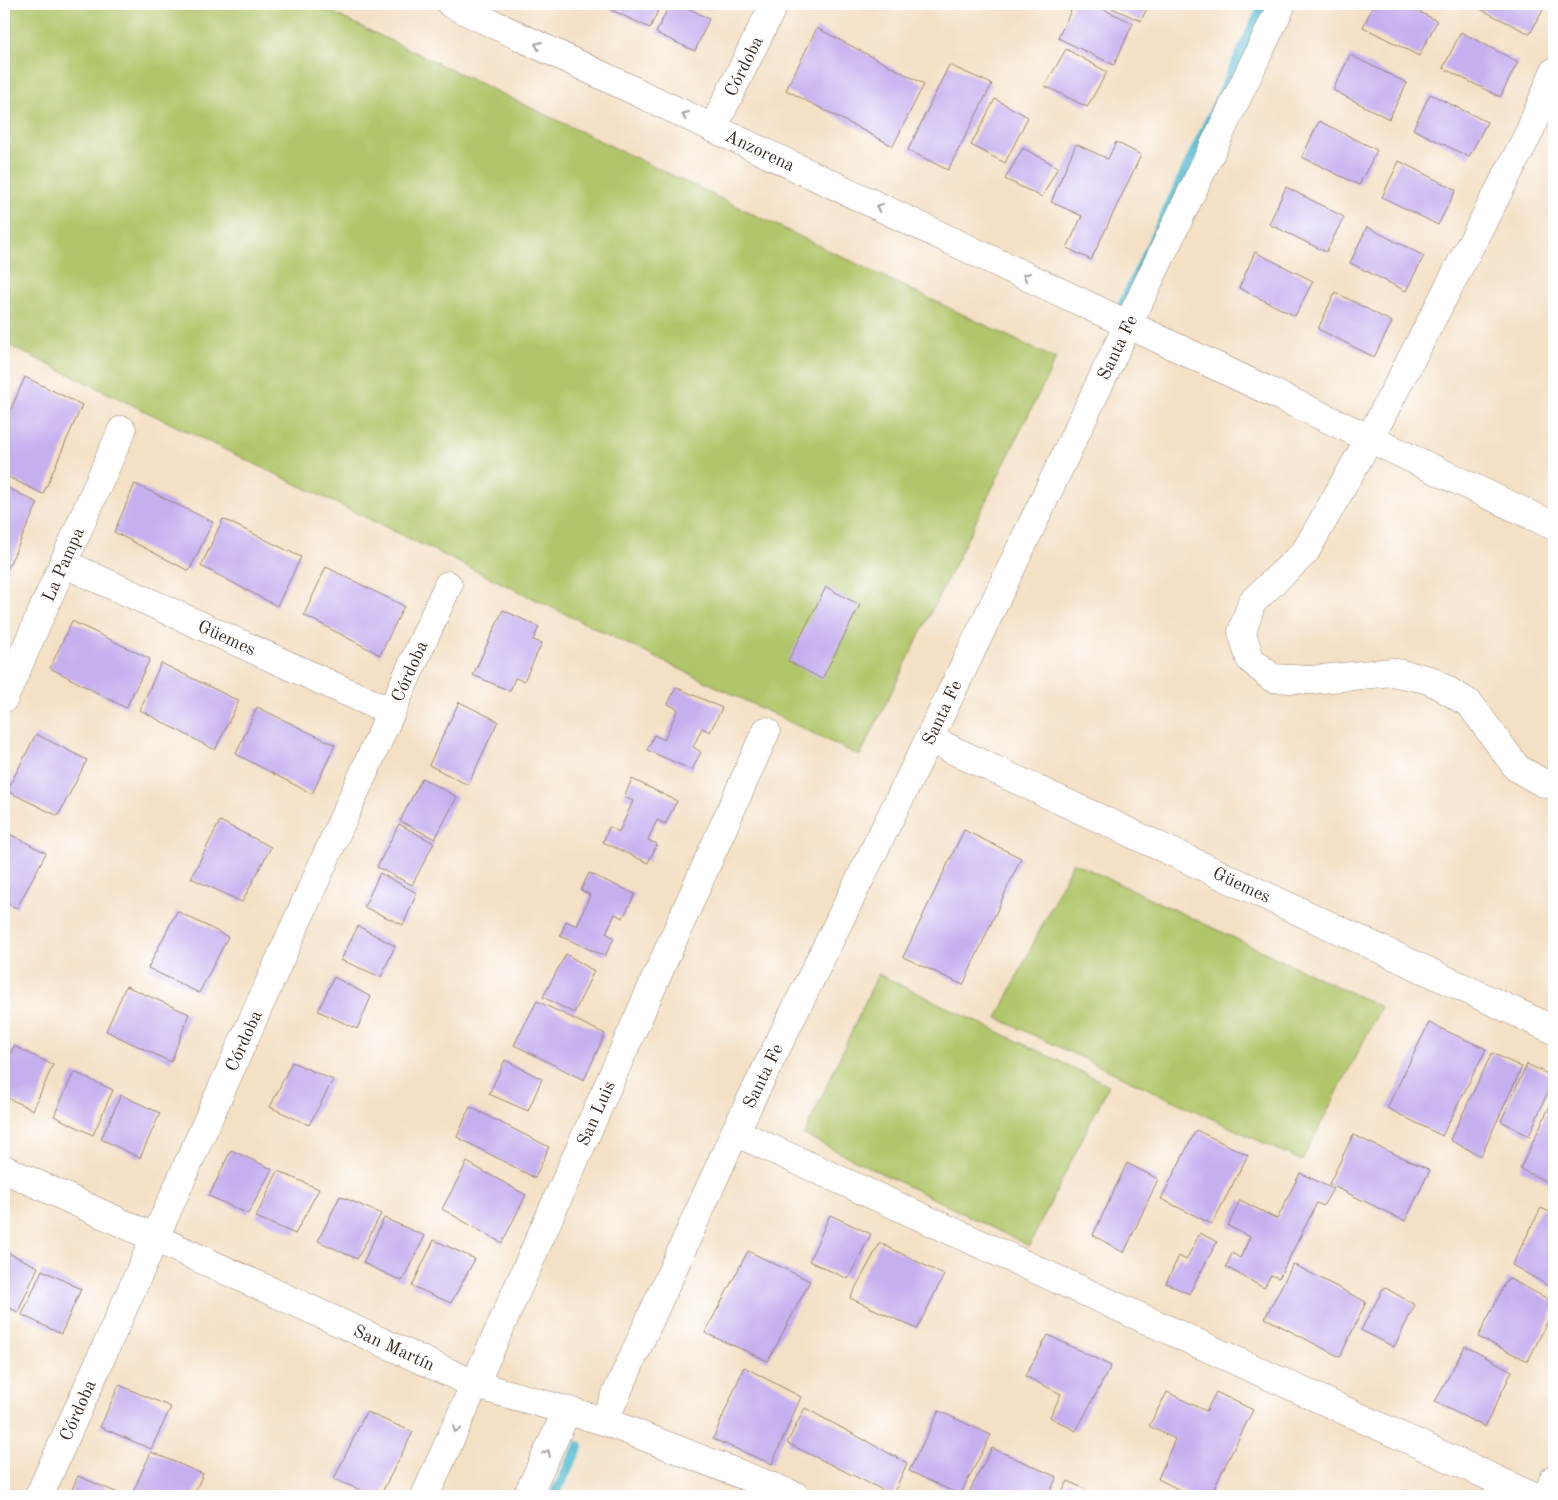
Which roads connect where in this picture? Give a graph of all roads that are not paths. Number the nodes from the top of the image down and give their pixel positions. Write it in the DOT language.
graph roads {
  1 [pos="451,4"];
  2 [pos="774,4"];
  3 [pos="1282,4"];
  4 [pos="1552,86"];
  5 [pos="713,128"];
  6 [pos="1126,323"];
  7 [pos="122,430"];
  8 [pos="1370,438"];
  9 [pos="1554,526"];
  10 [pos="63,563"];
  11 [pos="448,585"];
  12 [pos="4,698"];
  13 [pos="391,712"];
  14 [pos="766,731"];
  15 [pos="929,739"];
  16 [pos="1554,785"];
  17 [pos="1554,1030"];
  18 [pos="735,1132"];
  19 [pos="4,1169"];
  20 [pos="154,1237"];
  21 [pos="476,1385"];
  22 [pos="567,1411"];
  23 [pos="604,1421"];
  24 [pos="1554,1479"];
  25 [pos="39,1496"];
  26 [pos="425,1496"];
  27 [pos="527,1496"];
  28 [pos="796,1496"];
  29 [pos="1532,1496"];
  30 [pos="1547,1496"];
  5 -- 1 [label="street, Anzorena, one-way"];
  2 -- 5 [label="street, Córdoba"];
  3 -- 6 [label="street, Santa Fe"];
  4 -- 8 [label="street"];
  6 -- 5 [label="street, Anzorena, one-way"];
  6 -- 8 [label="street, Anzorena"];
  6 -- 15 [label="street, Santa Fe"];
  7 -- 10 [label="street, La Pampa"];
  8 -- 9 [label="street, Anzorena"];
  8 -- 16 [label="street"];
  10 -- 12 [label="street, La Pampa"];
  10 -- 13 [label="street, Güemes"];
  11 -- 13 [label="street, Córdoba"];
  13 -- 20 [label="street, Córdoba"];
  14 -- 21 [label="street, San Luis"];
  15 -- 17 [label="street, Güemes"];
  15 -- 18 [label="street, Santa Fe"];
  18 -- 23 [label="street, Santa Fe"];
  18 -- 29 [label="street"];
  19 -- 20 [label="street, San Martín"];
  20 -- 21 [label="street, San Martín"];
  20 -- 25 [label="street, Córdoba"];
  21 -- 22 [label="street, San Martín"];
  21 -- 26 [label="street, San Luis, one-way"];
  22 -- 23 [label="street, San Martín"];
  27 -- 22 [label="street, one-way"];
  23 -- 28 [label="street, San Martín"];
  24 -- 30 [label="street"];
}
